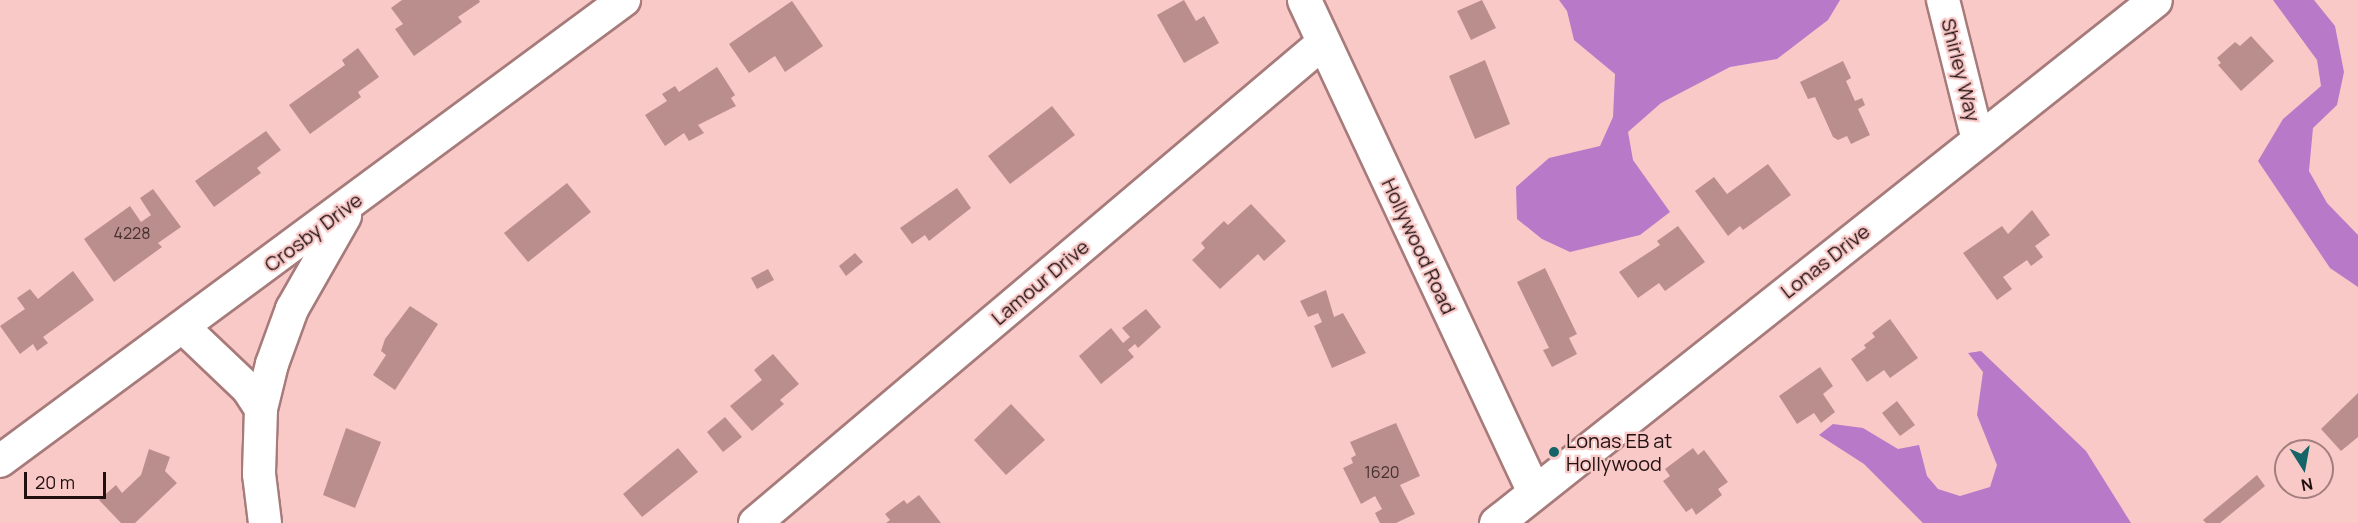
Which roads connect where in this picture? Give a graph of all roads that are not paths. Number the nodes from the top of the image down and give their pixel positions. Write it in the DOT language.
graph roads {
  1 [pos="624,0"];
  2 [pos="1304,0"];
  3 [pos="1943,0"];
  4 [pos="2154,0"];
  5 [pos="1324,42"];
  6 [pos="1978,140"];
  7 [pos="353,202"];
  8 [pos="184,328"];
  9 [pos="261,409"];
  10 [pos="0,461"];
  11 [pos="1534,492"];
  12 [pos="265,523"];
  13 [pos="756,523"];
  14 [pos="1496,523"];
  1 -- 7 [label="street, Crosby Drive"];
  2 -- 5 [label="street, Hollywood Road"];
  3 -- 6 [label="street, Shirley Way"];
  4 -- 6 [label="street, Lonas Drive"];
  5 -- 11 [label="street, Hollywood Road"];
  5 -- 13 [label="street, Lamour Drive"];
  6 -- 11 [label="street, Lonas Drive"];
  7 -- 8 [label="street, Crosby Drive"];
  7 -- 9 [label="street"];
  8 -- 9 [label="street"];
  8 -- 10 [label="street, Crosby Drive"];
  9 -- 12 [label="street"];
  11 -- 14 [label="street, Lonas Drive"];
}
